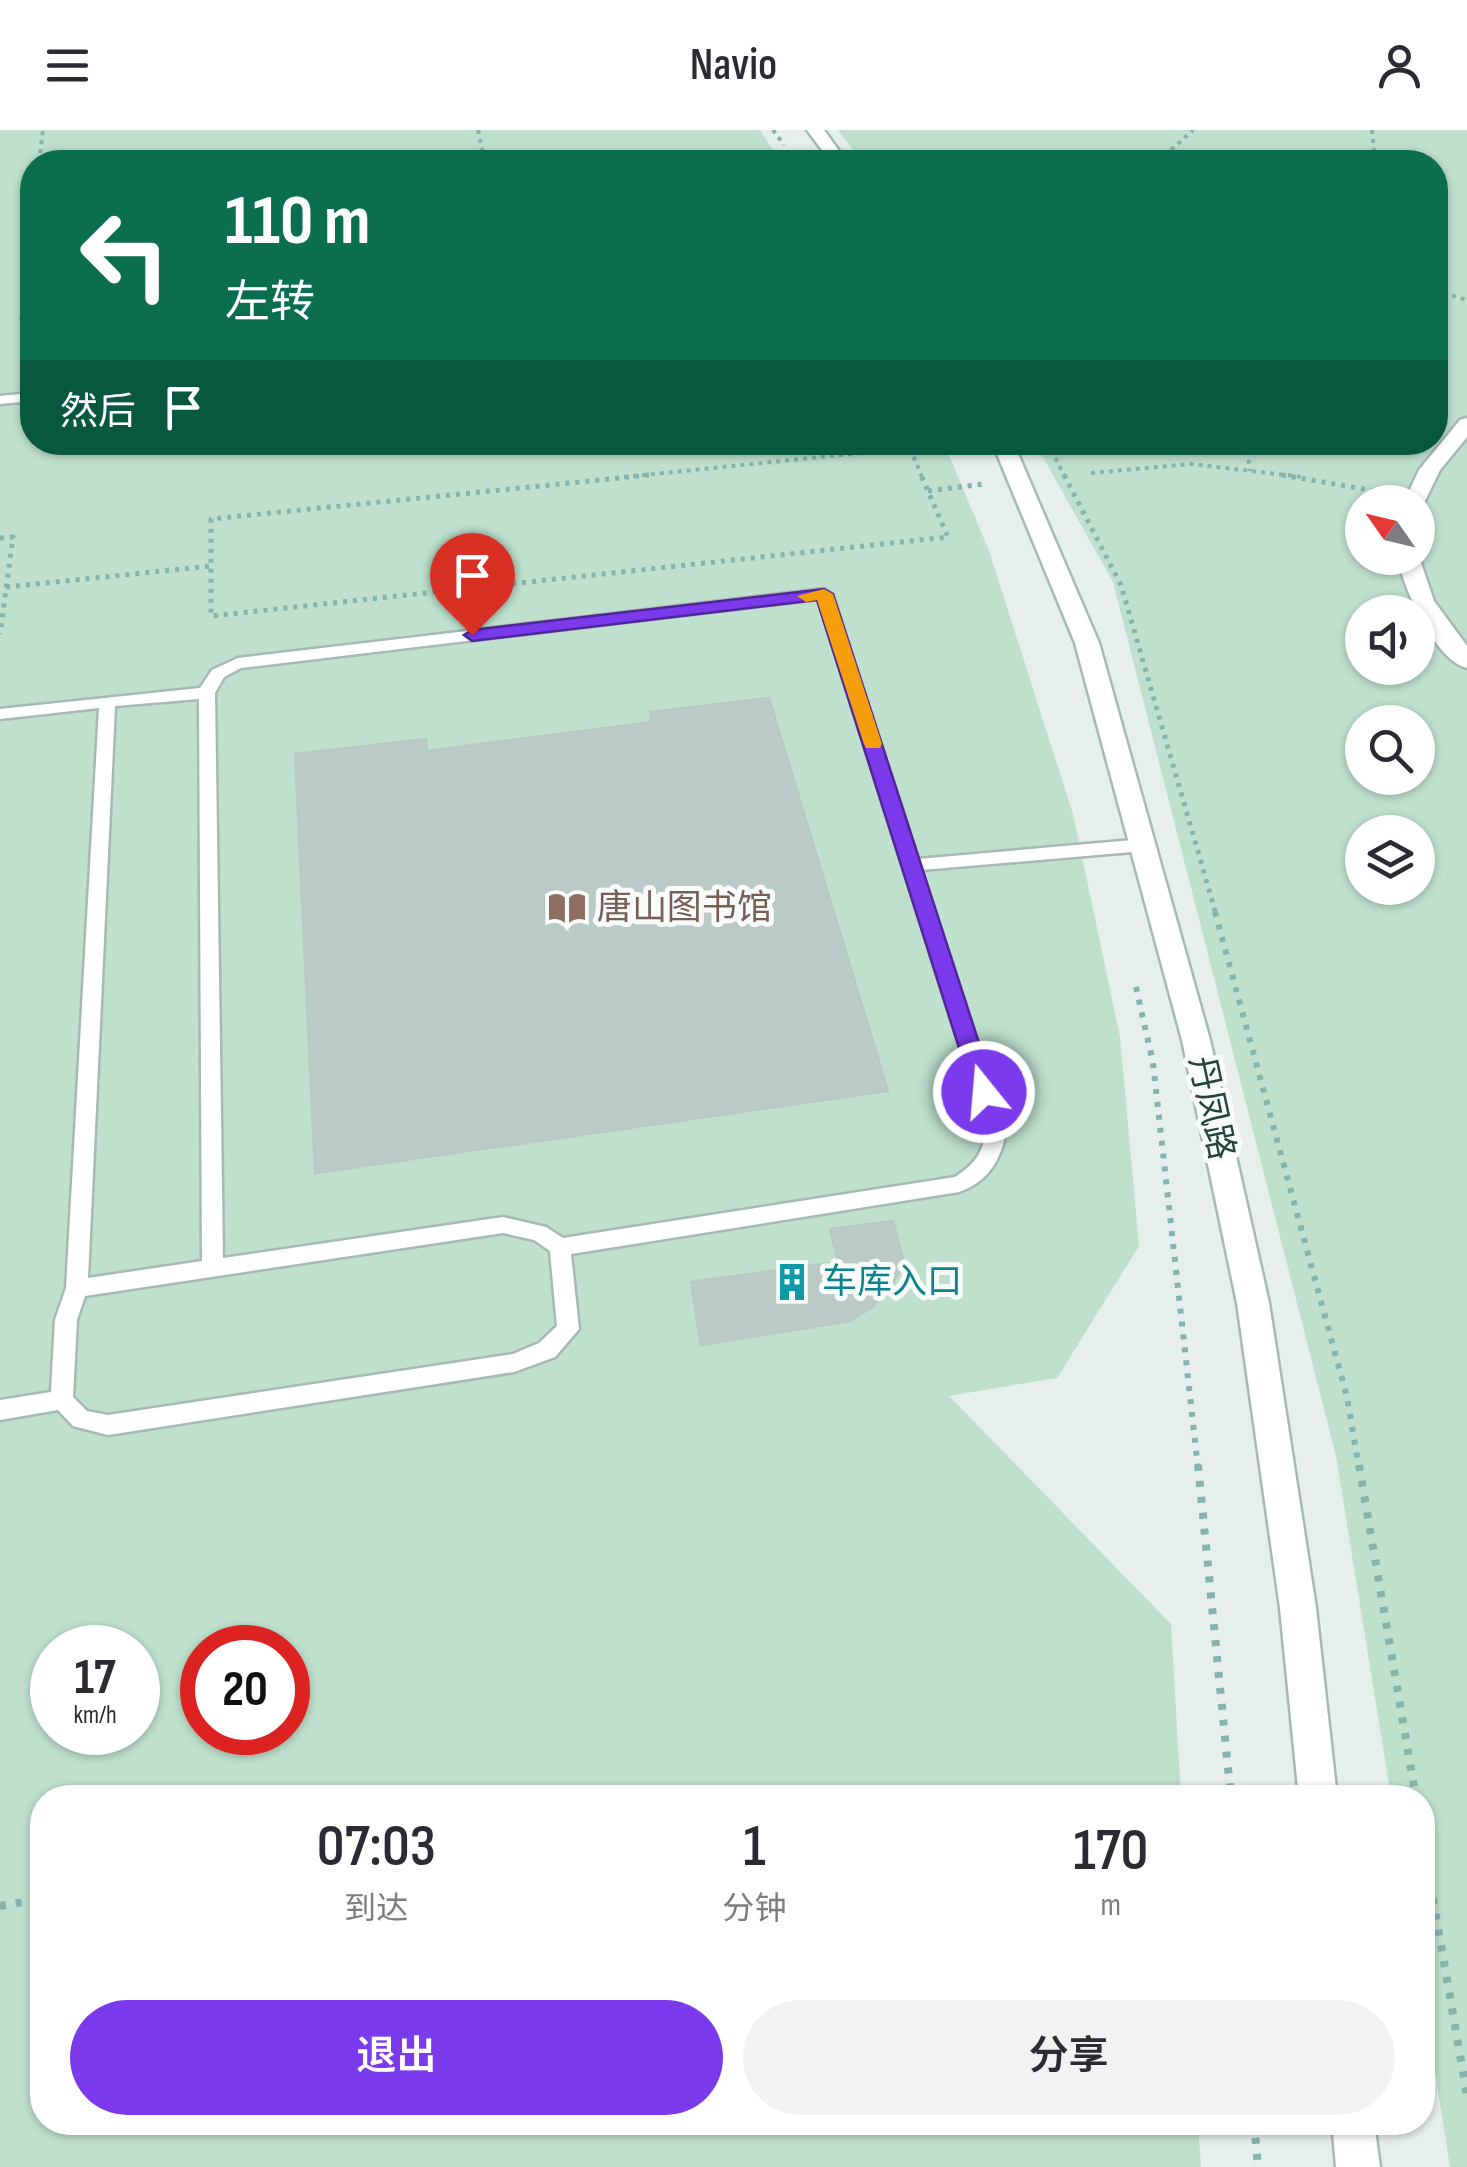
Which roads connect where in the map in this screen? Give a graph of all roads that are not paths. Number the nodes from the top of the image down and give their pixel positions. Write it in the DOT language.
graph roads {
  1 [pos="1467,424"];
  2 [pos="1448,445"];
  3 [pos="1007,455"];
  4 [pos="1440,455"];
  5 [pos="1423,485"];
  6 [pos="1411,575"];
  7 [pos="1467,661"];
  8 [pos="207,693"];
  9 [pos="107,702"];
  10 [pos="0,714"];
  11 [pos="1144,846"];
  12 [pos="913,865"];
  13 [pos="560,1247"];
  14 [pos="213,1268"];
  15 [pos="77,1288"];
  16 [pos="62,1400"];
  17 [pos="0,1410"];
  18 [pos="1317,1785"];
  19 [pos="1354,2135"];
  20 [pos="1358,2167"];
  1 -- 2 [label="main road"];
  3 -- 11 [label="main road, 丹凤路"];
  4 -- 5 [label="main road"];
  6 -- 7 [label="main road"];
  8 -- 9 [label="lane"];
  8 -- 12 [label="lane"];
  8 -- 14 [label="lane"];
  9 -- 10 [label="lane"];
  9 -- 15 [label="lane"];
  11 -- 12 [label="lane"];
  11 -- 18 [label="main road, 丹凤路"];
  12 -- 13 [label="lane"];
  13 -- 14 [label="lane"];
  13 -- 16 [label="lane"];
  14 -- 15 [label="lane"];
  15 -- 16 [label="lane"];
  16 -- 17 [label="lane"];
  19 -- 20 [label="main road"];
}
